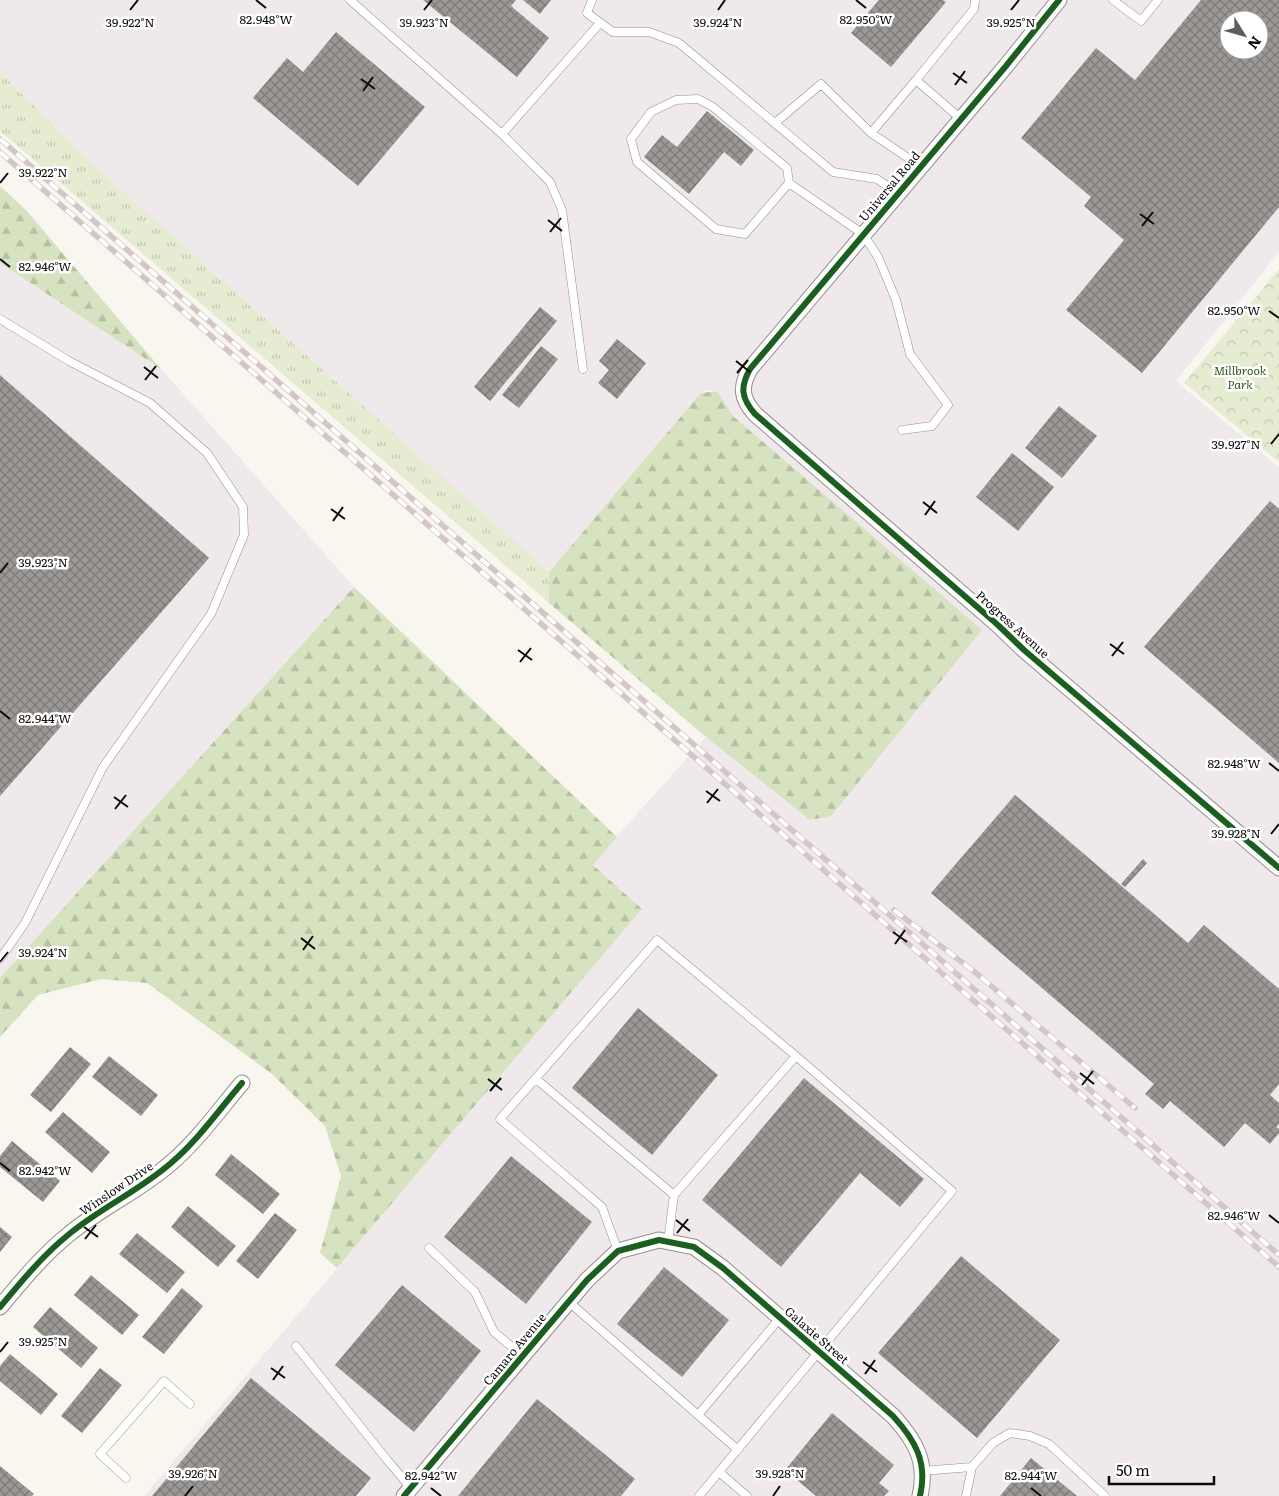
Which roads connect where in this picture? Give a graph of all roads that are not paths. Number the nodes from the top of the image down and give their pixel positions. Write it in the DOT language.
graph roads {
  1 [pos="350,0"];
  2 [pos="592,0"];
  3 [pos="975,0"];
  4 [pos="1059,0"];
  5 [pos="1113,0"];
  6 [pos="1158,0"];
  7 [pos="600,23"];
  8 [pos="916,80"];
  9 [pos="961,119"];
  10 [pos="775,123"];
  11 [pos="870,133"];
  12 [pos="502,134"];
  13 [pos="920,166"];
  14 [pos="788,183"];
  15 [pos="898,193"];
  16 [pos="863,234"];
  17 [pos="0,319"];
  18 [pos="583,369"];
  19 [pos="743,389"];
  20 [pos="902,430"];
  21 [pos="1279,868"];
  22 [pos="0,959"];
  23 [pos="796,1056"];
  24 [pos="536,1079"];
  25 [pos="242,1083"];
  26 [pos="674,1195"];
  27 [pos="663,1241"];
  28 [pos="429,1248"];
  29 [pos="618,1251"];
  30 [pos="569,1302"];
  31 [pos="0,1307"];
  32 [pos="780,1318"];
  33 [pos="296,1346"];
  34 [pos="820,1352"];
  35 [pos="523,1356"];
  36 [pos="190,1404"];
  37 [pos="698,1415"];
  38 [pos="738,1450"];
  39 [pos="972,1467"];
  40 [pos="719,1472"];
  41 [pos="126,1478"];
  42 [pos="921,1483"];
  43 [pos="408,1492"];
  44 [pos="699,1496"];
  45 [pos="747,1496"];
  46 [pos="966,1496"];
  47 [pos="1105,1496"];
  1 -- 12 [label="lane"];
  2 -- 7 [label="lane"];
  3 -- 8 [label="lane"];
  4 -- 9 [label="street, Universal Road"];
  5 -- 6 [label="lane"];
  7 -- 10 [label="lane"];
  7 -- 12 [label="lane"];
  8 -- 9 [label="lane"];
  8 -- 11 [label="lane"];
  9 -- 13 [label="street, Universal Road"];
  10 -- 11 [label="lane"];
  10 -- 15 [label="lane"];
  11 -- 13 [label="lane"];
  12 -- 18 [label="lane"];
  13 -- 15 [label="street, Universal Road"];
  14 -- 14 [label="lane"];
  14 -- 16 [label="lane"];
  15 -- 16 [label="street, Universal Road"];
  16 -- 19 [label="street, Universal Road"];
  16 -- 20 [label="lane"];
  17 -- 22 [label="lane"];
  19 -- 21 [label="street, Progress Avenue"];
  23 -- 24 [label="lane"];
  23 -- 26 [label="lane"];
  23 -- 34 [label="lane"];
  24 -- 26 [label="lane"];
  24 -- 29 [label="lane"];
  25 -- 31 [label="street, Winslow Drive"];
  26 -- 27 [label="lane"];
  27 -- 29 [label="street, Camaro Avenue"];
  27 -- 32 [label="street, Galaxie Street"];
  28 -- 35 [label="lane"];
  29 -- 30 [label="street, Camaro Avenue"];
  30 -- 35 [label="street, Camaro Avenue"];
  30 -- 37 [label="lane"];
  32 -- 34 [label="street, Galaxie Street"];
  32 -- 37 [label="lane"];
  33 -- 43 [label="lane"];
  34 -- 38 [label="lane"];
  34 -- 42 [label="street, Galaxie Street"];
  35 -- 43 [label="street, Camaro Avenue"];
  36 -- 41 [label="lane"];
  37 -- 38 [label="lane"];
  38 -- 40 [label="lane"];
  39 -- 42 [label="lane"];
  39 -- 46 [label="lane"];
  39 -- 47 [label="lane"];
  40 -- 44 [label="lane"];
  40 -- 45 [label="lane"];
}
